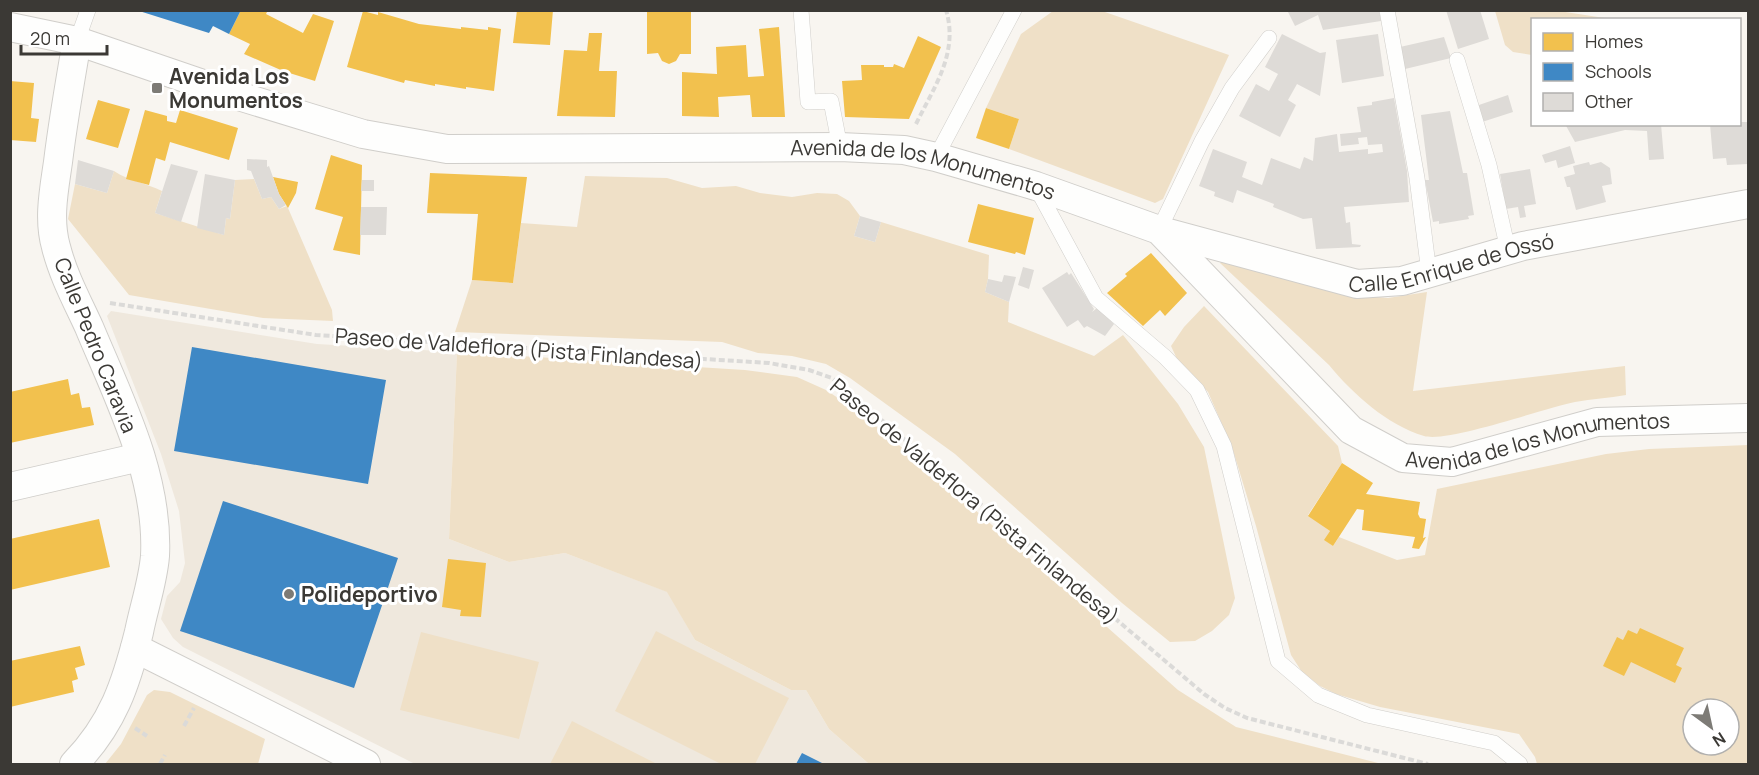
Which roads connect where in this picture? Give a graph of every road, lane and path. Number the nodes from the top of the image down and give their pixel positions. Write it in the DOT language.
graph roads {
  1 [pos="88,10"];
  2 [pos="801,10"];
  3 [pos="946,10"];
  4 [pos="1014,10"];
  5 [pos="1387,10"];
  6 [pos="10,27"];
  7 [pos="1269,38"];
  8 [pos="77,40"];
  9 [pos="1457,60"];
  10 [pos="840,147"];
  11 [pos="904,150"];
  12 [pos="936,157"];
  13 [pos="1036,186"];
  14 [pos="1749,204"];
  15 [pos="1159,230"];
  16 [pos="1508,250"];
  17 [pos="1429,273"];
  18 [pos="105,302"];
  19 [pos="1749,418"];
  20 [pos="140,458"];
  21 [pos="10,487"];
  22 [pos="135,648"];
  23 [pos="195,705"];
  24 [pos="184,726"];
  25 [pos="141,732"];
  26 [pos="147,735"];
  27 [pos="165,755"];
  28 [pos="74,765"];
  29 [pos="160,765"];
  30 [pos="366,765"];
  31 [pos="1428,765"];
  32 [pos="1520,765"];
  1 -- 8 [label="lane"];
  2 -- 10 [label="lane"];
  3 -- 11 [label="path"];
  4 -- 12 [label="lane"];
  5 -- 17 [label="lane"];
  6 -- 8 [label="street, Avenida de los Monumentos"];
  7 -- 15 [label="lane"];
  8 -- 10 [label="street, Avenida de los Monumentos"];
  8 -- 20 [label="street, Calle Pedro Caravia"];
  9 -- 16 [label="lane"];
  10 -- 11 [label="street, Avenida de los Monumentos"];
  11 -- 12 [label="street, Avenida de los Monumentos"];
  12 -- 13 [label="street, Avenida de los Monumentos"];
  13 -- 15 [label="street, Avenida de los Monumentos"];
  13 -- 32 [label="lane"];
  14 -- 16 [label="street, Calle Enrique de Ossó"];
  15 -- 17 [label="street, Calle Enrique de Ossó"];
  15 -- 19 [label="street, Avenida de los Monumentos"];
  16 -- 17 [label="street, Calle Enrique de Ossó"];
  18 -- 31 [label="path, Paseo de Valdeflora (Pista Finlandesa)"];
  20 -- 21 [label="street"];
  20 -- 22 [label="street, Calle Pedro Caravia"];
  22 -- 28 [label="street, Calle Pedro Caravia"];
  22 -- 30 [label="street"];
  23 -- 24 [label="path"];
  25 -- 26 [label="path"];
  27 -- 29 [label="path"];
}
